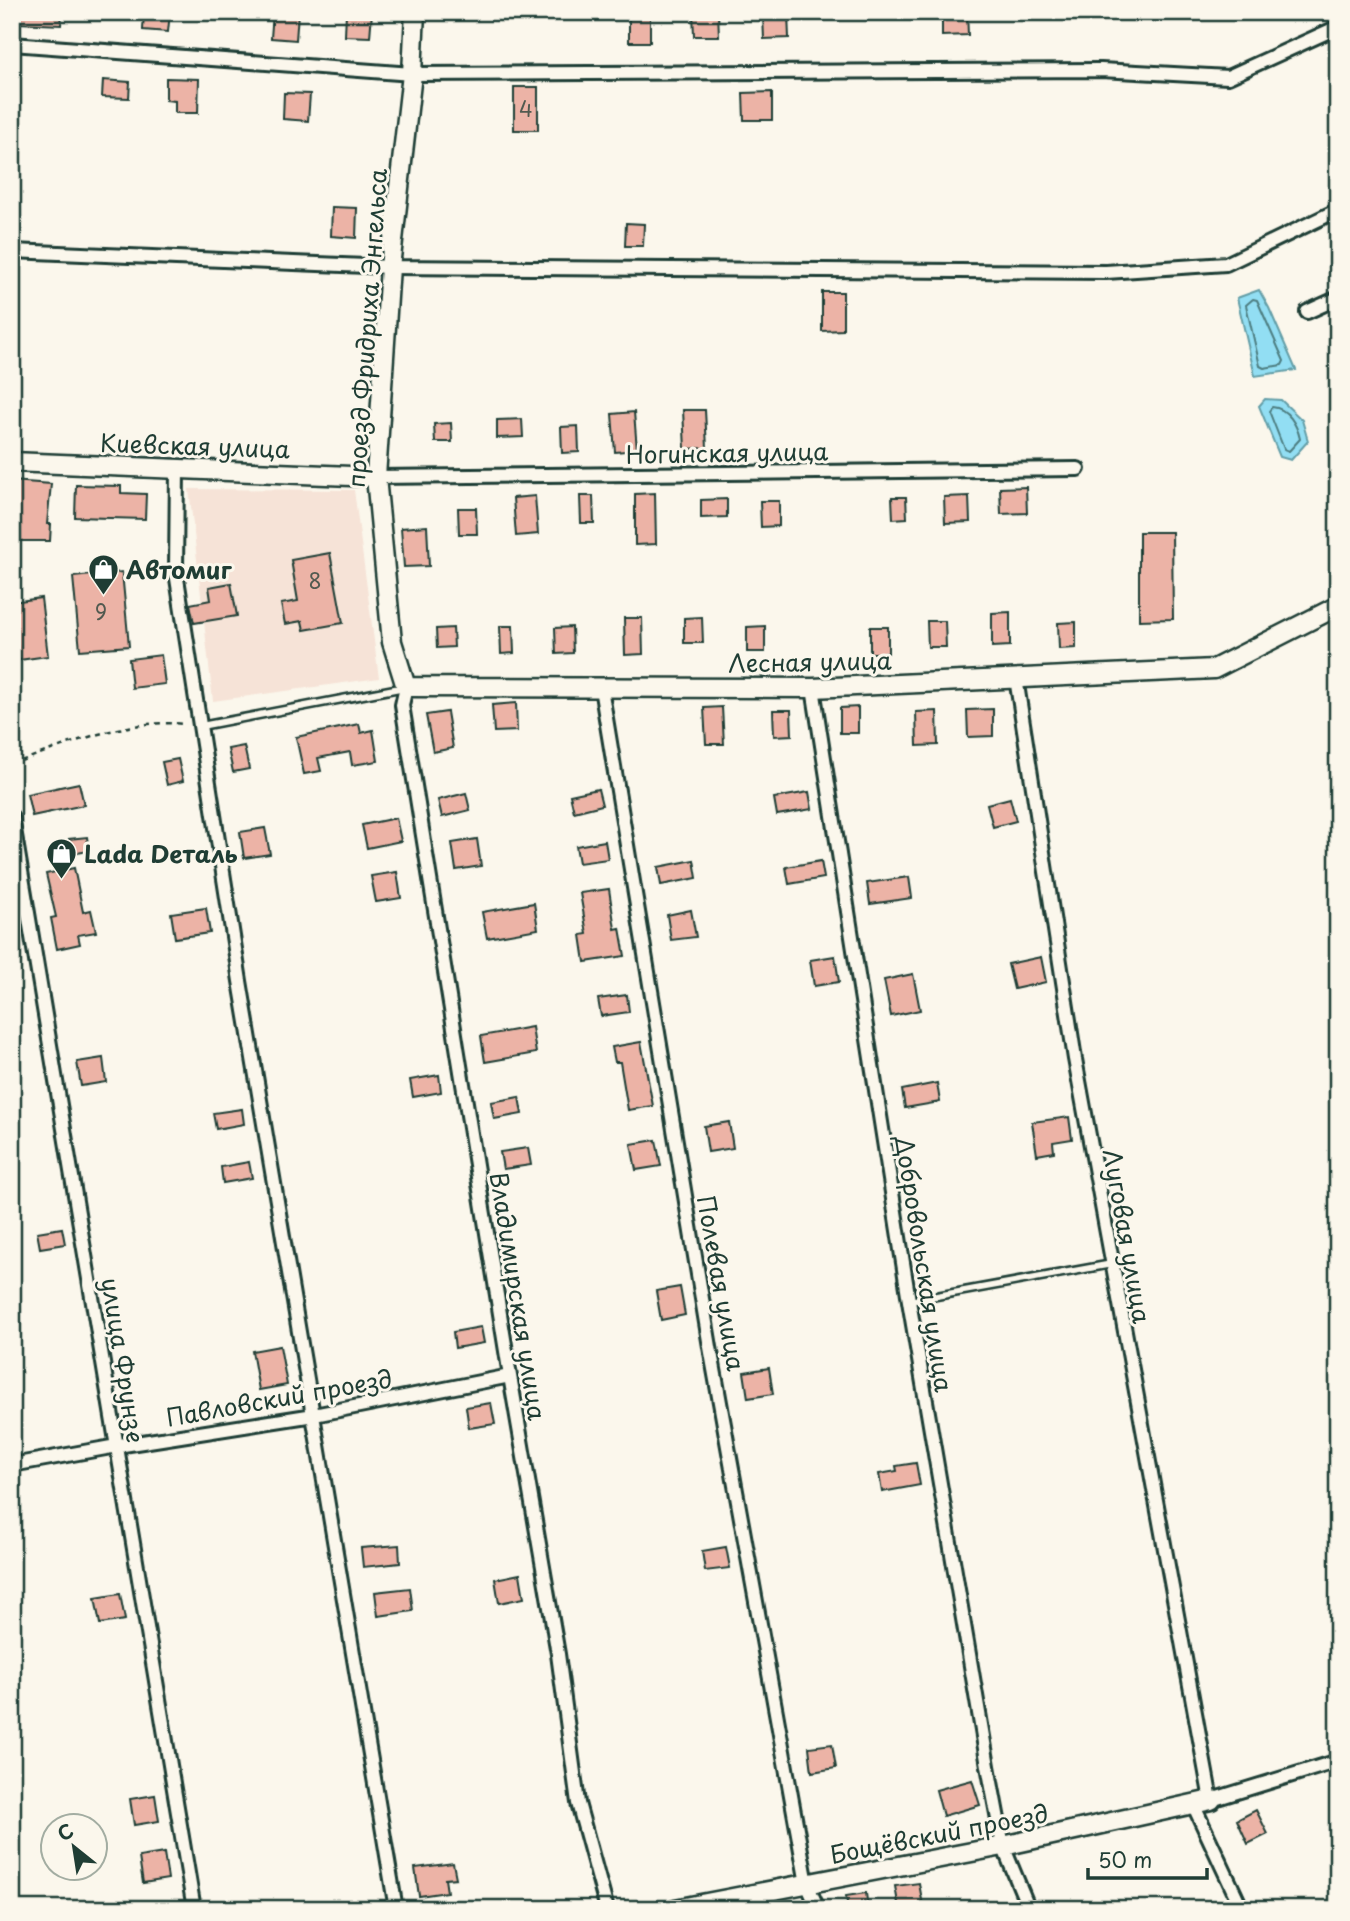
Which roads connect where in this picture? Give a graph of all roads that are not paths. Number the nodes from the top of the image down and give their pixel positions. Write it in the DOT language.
graph roads {
  1 [pos="415,12"];
  2 [pos="1338,27"];
  3 [pos="12,44"];
  4 [pos="412,74"];
  5 [pos="1338,210"];
  6 [pos="12,251"];
  7 [pos="390,267"];
  8 [pos="1338,298"];
  9 [pos="1307,312"];
  10 [pos="12,462"];
  11 [pos="177,469"];
  12 [pos="1078,469"];
  13 [pos="376,477"];
  14 [pos="1338,606"];
  15 [pos="1016,678"];
  16 [pos="406,687"];
  17 [pos="601,688"];
  18 [pos="813,688"];
  19 [pos="201,726"];
  20 [pos="12,817"];
  21 [pos="1112,1264"];
  22 [pos="909,1301"];
  23 [pos="510,1376"];
  24 [pos="314,1415"];
  25 [pos="117,1446"];
  26 [pos="12,1465"];
  27 [pos="1338,1761"];
  28 [pos="1211,1800"];
  29 [pos="1193,1804"];
  30 [pos="1003,1846"];
  31 [pos="807,1884"];
  32 [pos="194,1909"];
  33 [pos="396,1909"];
  34 [pos="607,1909"];
  35 [pos="675,1909"];
  36 [pos="818,1909"];
  37 [pos="1029,1909"];
  38 [pos="1242,1909"];
  1 -- 4 [label="street, проезд Фридриха Энгельса"];
  2 -- 4 [label="street"];
  3 -- 4 [label="street"];
  4 -- 7 [label="street, проезд Фридриха Энгельса"];
  5 -- 7 [label="street"];
  6 -- 7 [label="street"];
  7 -- 13 [label="street, проезд Фридриха Энгельса"];
  8 -- 9 [label="street"];
  10 -- 11 [label="street, Киевская улица"];
  11 -- 13 [label="street, Киевская улица"];
  11 -- 19 [label="street"];
  12 -- 13 [label="street, Ногинская улица"];
  13 -- 16 [label="street, проезд Фридриха Энгельса"];
  14 -- 15 [label="street, Лесная улица"];
  15 -- 18 [label="street, Лесная улица"];
  15 -- 21 [label="street, Луговая улица"];
  16 -- 17 [label="street, Лесная улица"];
  16 -- 19 [label="lane"];
  16 -- 23 [label="street, Владимирская улица"];
  17 -- 18 [label="street, Лесная улица"];
  17 -- 31 [label="street, Полевая улица"];
  18 -- 22 [label="street, Добровольская улица"];
  19 -- 24 [label="street"];
  20 -- 25 [label="street, улица Фрунзе"];
  21 -- 22 [label="lane"];
  21 -- 28 [label="street, Луговая улица"];
  22 -- 30 [label="street, Добровольская улица"];
  23 -- 24 [label="street, Павловский проезд"];
  23 -- 34 [label="street, Владимирская улица"];
  24 -- 25 [label="street, Павловский проезд"];
  24 -- 33 [label="street"];
  25 -- 26 [label="street, Павловский проезд"];
  25 -- 32 [label="street, улица Фрунзе"];
  27 -- 28 [label="street"];
  28 -- 29 [label="street, Бощёвский проезд"];
  29 -- 30 [label="street, Бощёвский проезд"];
  29 -- 38 [label="street"];
  30 -- 31 [label="street, Бощёвский проезд"];
  30 -- 37 [label="street, Добровольская улица"];
  31 -- 35 [label="street, Бощёвский проезд"];
  31 -- 36 [label="street, Полевая улица"];
}
